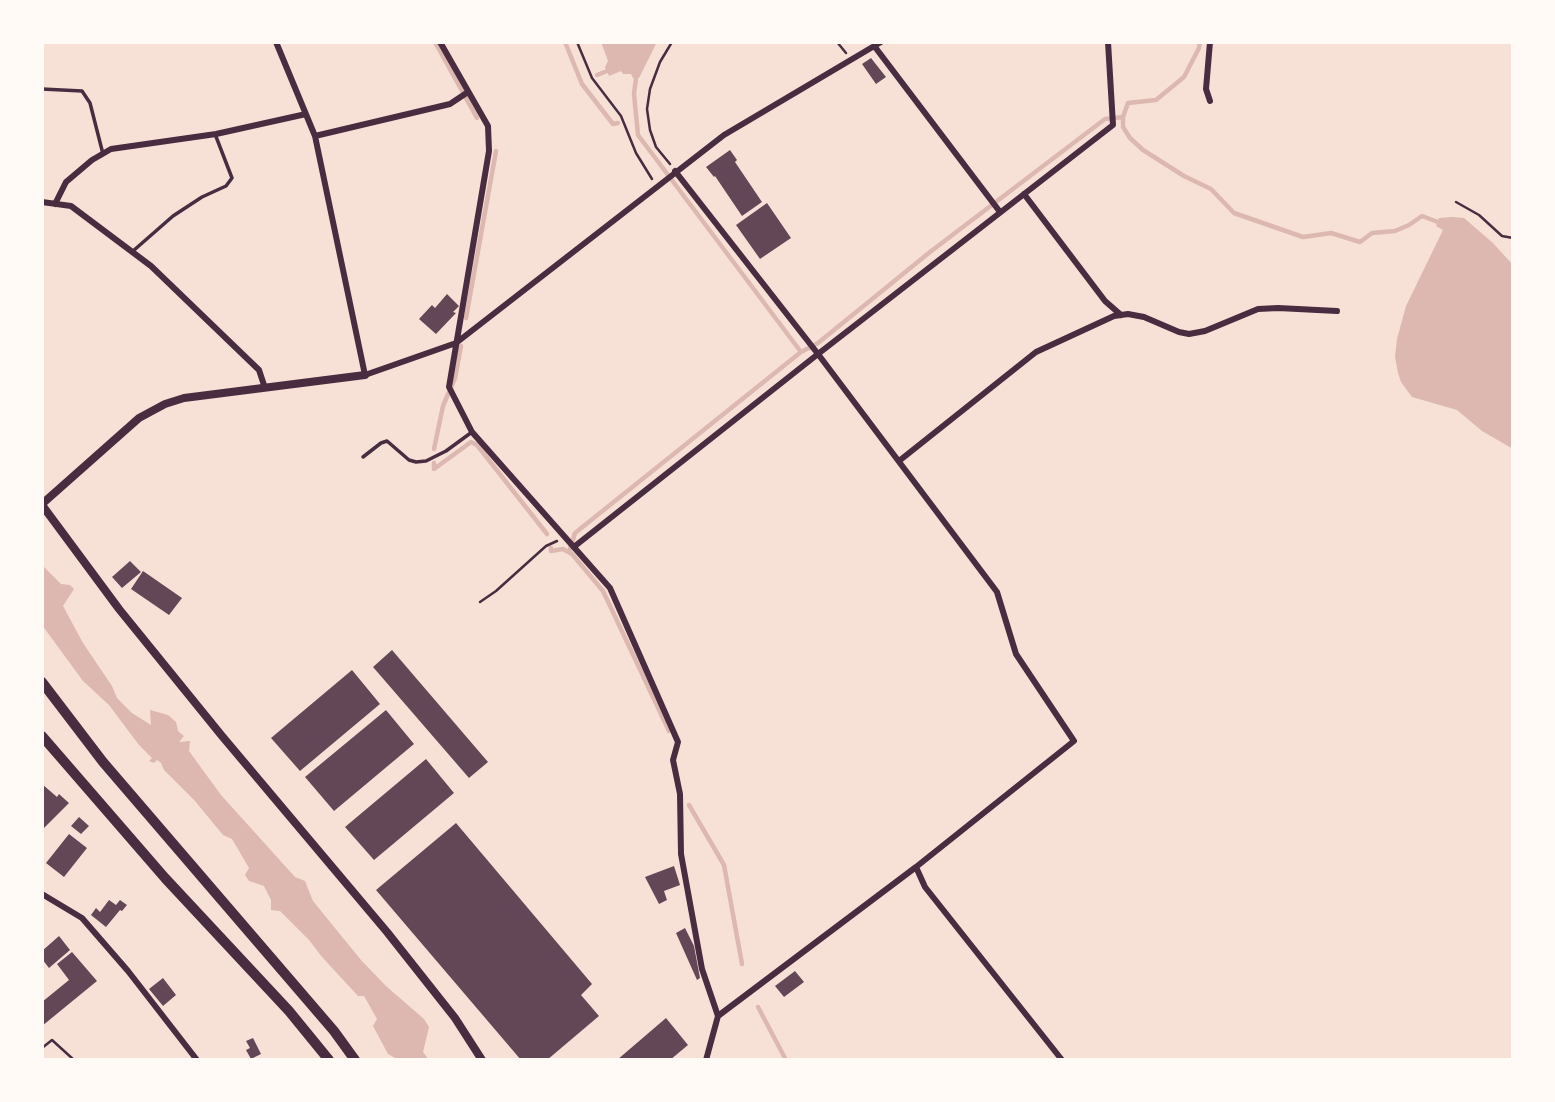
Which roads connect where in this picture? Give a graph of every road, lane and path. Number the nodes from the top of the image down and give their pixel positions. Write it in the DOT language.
graph roads {
  1 [pos="276,42"];
  2 [pos="440,42"];
  3 [pos="577,42"];
  4 [pos="672,42"];
  5 [pos="1108,42"];
  6 [pos="1210,42"];
  7 [pos="878,45"];
  8 [pos="42,89"];
  9 [pos="465,94"];
  10 [pos="1210,101"];
  11 [pos="306,114"];
  12 [pos="215,134"];
  13 [pos="315,136"];
  14 [pos="103,154"];
  15 [pos="675,171"];
  16 [pos="657,186"];
  17 [pos="1024,194"];
  18 [pos="42,202"];
  19 [pos="1456,202"];
  20 [pos="55,204"];
  21 [pos="1000,212"];
  22 [pos="1513,238"];
  23 [pos="132,253"];
  24 [pos="1337,311"];
  25 [pos="1121,315"];
  26 [pos="456,343"];
  27 [pos="818,354"];
  28 [pos="365,375"];
  29 [pos="265,387"];
  30 [pos="472,432"];
  31 [pos="363,457"];
  32 [pos="899,461"];
  33 [pos="42,505"];
  34 [pos="571,543"];
  35 [pos="480,602"];
  36 [pos="42,682"];
  37 [pos="42,736"];
  38 [pos="916,867"];
  39 [pos="42,894"];
  40 [pos="718,1016"];
  41 [pos="42,1048"];
  42 [pos="74,1060"];
  43 [pos="197,1060"];
  44 [pos="329,1060"];
  45 [pos="355,1060"];
  46 [pos="482,1060"];
  47 [pos="706,1060"];
  48 [pos="1062,1060"];
  1 -- 11 [label="street"];
  2 -- 9 [label="street"];
  3 -- 16 [label="path"];
  4 -- 15 [label="path"];
  5 -- 17 [label="street"];
  6 -- 10 [label="street"];
  7 -- 15 [label="street"];
  7 -- 21 [label="street"];
  8 -- 14 [label="lane"];
  9 -- 13 [label="street"];
  9 -- 26 [label="street"];
  11 -- 12 [label="street"];
  11 -- 13 [label="street"];
  12 -- 14 [label="street"];
  12 -- 23 [label="lane"];
  13 -- 28 [label="street"];
  14 -- 20 [label="street"];
  15 -- 16 [label="street"];
  15 -- 27 [label="street"];
  16 -- 26 [label="street"];
  17 -- 21 [label="street"];
  17 -- 25 [label="street"];
  18 -- 20 [label="street"];
  19 -- 22 [label="path"];
  20 -- 23 [label="street"];
  21 -- 27 [label="street"];
  23 -- 29 [label="street"];
  24 -- 25 [label="street"];
  25 -- 32 [label="street"];
  26 -- 28 [label="street"];
  26 -- 30 [label="street"];
  27 -- 32 [label="street"];
  27 -- 34 [label="street"];
  28 -- 29 [label="street"];
  29 -- 33 [label="street"];
  30 -- 31 [label="lane"];
  30 -- 34 [label="street"];
  32 -- 38 [label="street"];
  33 -- 46 [label="street"];
  34 -- 35 [label="path"];
  34 -- 40 [label="street"];
  36 -- 45 [label="highway"];
  37 -- 44 [label="highway"];
  38 -- 40 [label="street"];
  38 -- 48 [label="street"];
  39 -- 43 [label="street"];
  40 -- 47 [label="street"];
  41 -- 42 [label="path"];
}
